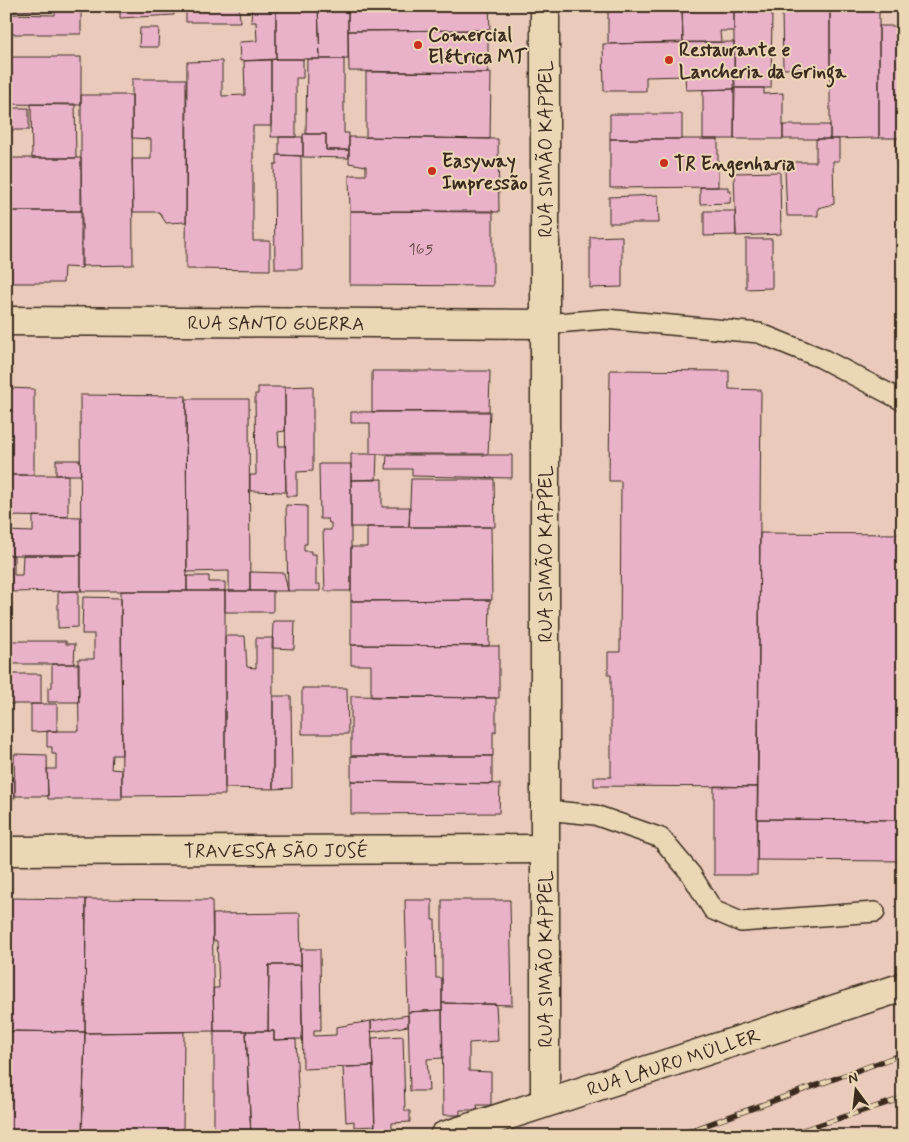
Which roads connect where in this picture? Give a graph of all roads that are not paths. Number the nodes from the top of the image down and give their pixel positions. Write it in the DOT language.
graph roads {
  1 [pos="545,6"];
  2 [pos="6,321"];
  3 [pos="545,324"];
  4 [pos="903,401"];
  5 [pos="545,810"];
  6 [pos="545,849"];
  7 [pos="6,851"];
  8 [pos="876,912"];
  9 [pos="903,987"];
  10 [pos="545,1102"];
  11 [pos="444,1136"];
  1 -- 3 [label="street, RUA SIMÃO KAPPEL"];
  2 -- 3 [label="street, RUA SANTO GUERRA"];
  3 -- 4 [label="lane"];
  3 -- 5 [label="street, RUA SIMÃO KAPPEL"];
  5 -- 6 [label="street, RUA SIMÃO KAPPEL"];
  5 -- 8 [label="lane"];
  6 -- 7 [label="street, TRAVESSA SÃO JOSÉ"];
  6 -- 10 [label="street, RUA SIMÃO KAPPEL"];
  9 -- 10 [label="street, RUA LAURO MÜLLER"];
  10 -- 11 [label="street, RUA LAURO MÜLLER"];
}
